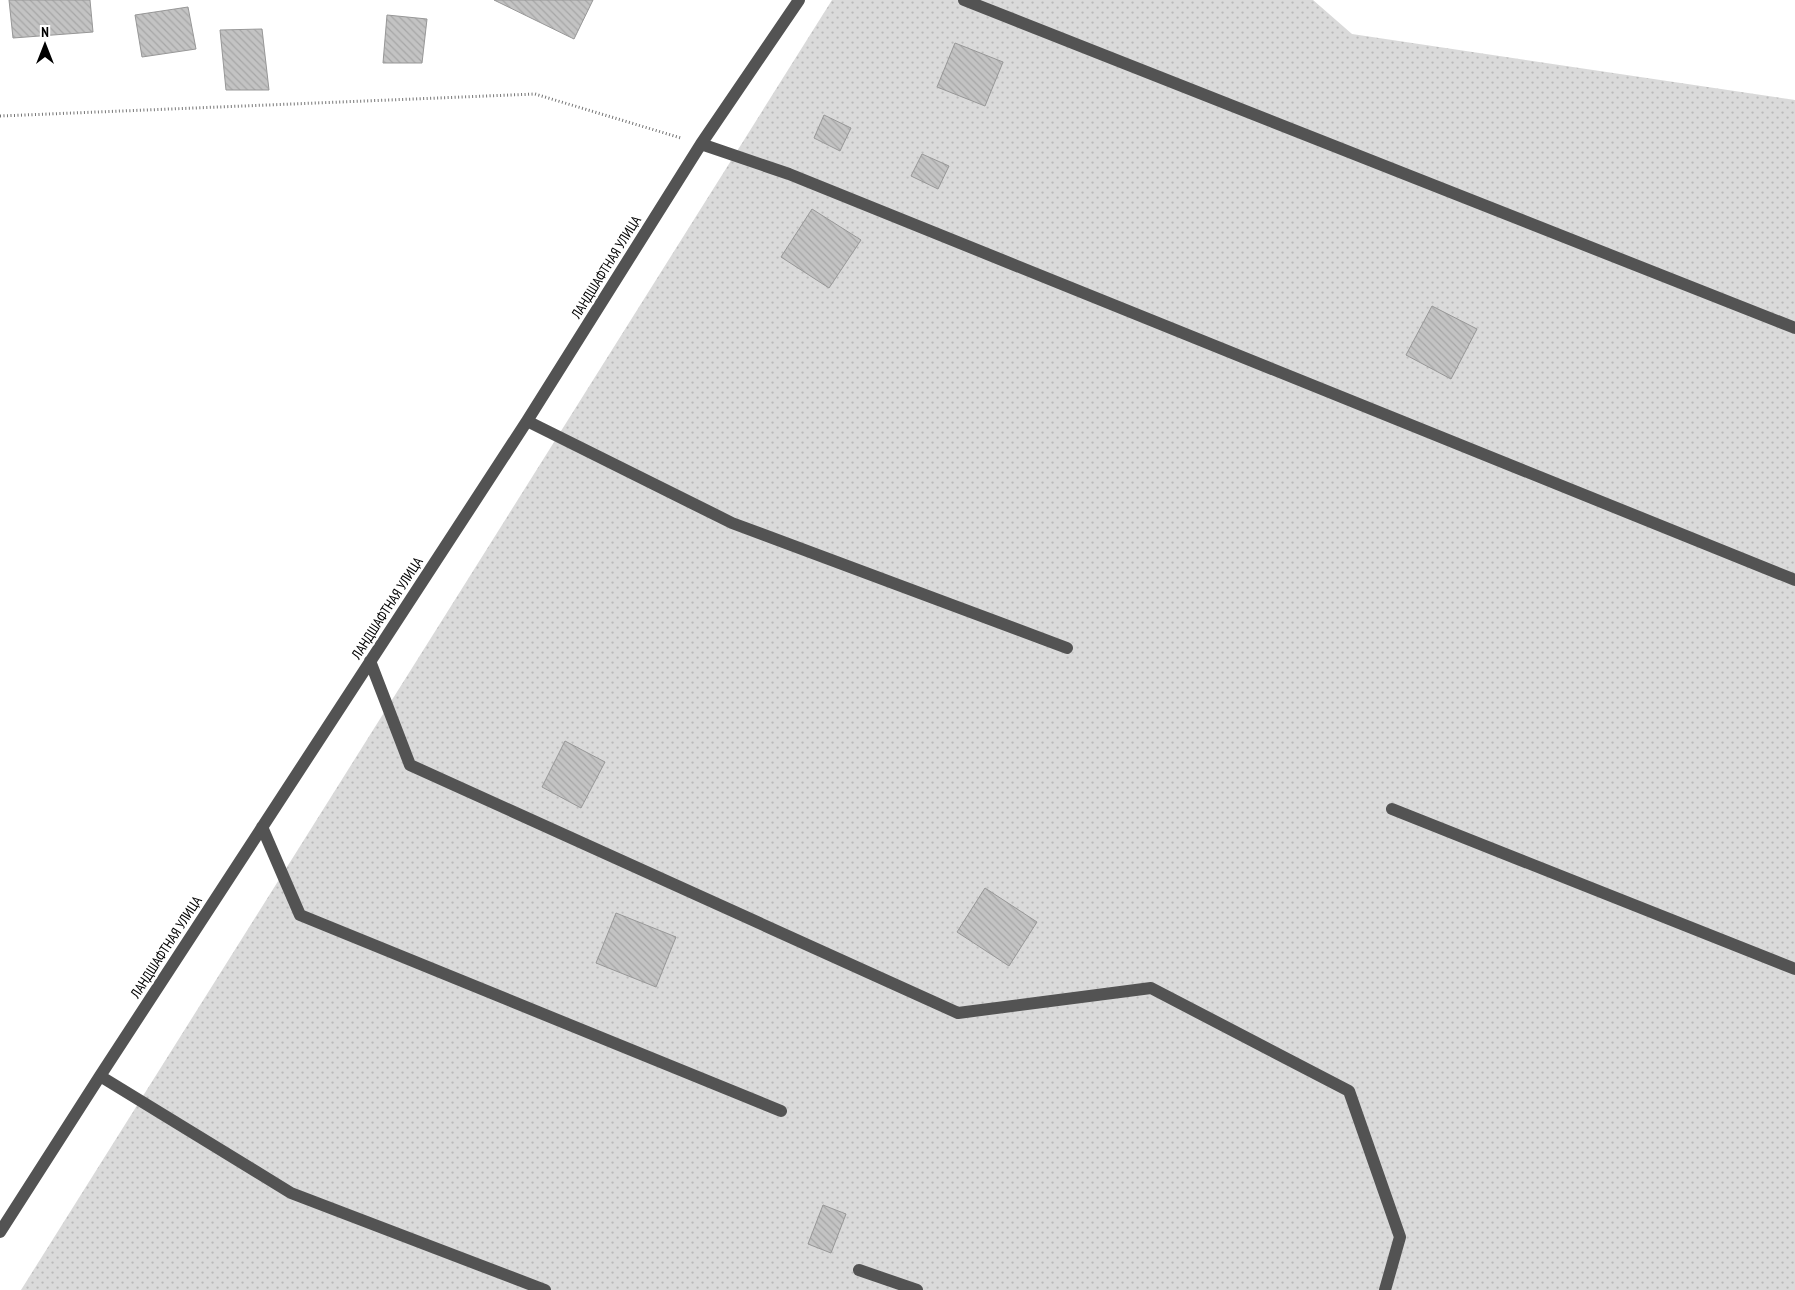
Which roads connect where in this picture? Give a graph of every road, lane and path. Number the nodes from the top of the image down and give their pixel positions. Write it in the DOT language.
graph roads {
  1 [pos="799,0"];
  2 [pos="964,0"];
  3 [pos="0,116"];
  4 [pos="701,144"];
  5 [pos="1795,328"];
  6 [pos="527,421"];
  7 [pos="1795,580"];
  8 [pos="1067,648"];
  9 [pos="370,661"];
  10 [pos="1392,809"];
  11 [pos="262,827"];
  12 [pos="1795,969"];
  13 [pos="100,1076"];
  14 [pos="781,1111"];
  15 [pos="0,1232"];
  16 [pos="859,1270"];
  17 [pos="545,1290"];
  18 [pos="917,1290"];
  19 [pos="1385,1290"];
  1 -- 4 [label="street, ЛАНДШАФТНАЯ УЛИЦА"];
  2 -- 5 [label="street"];
  3 -- 4 [label="path"];
  4 -- 6 [label="street, ЛАНДШАФТНАЯ УЛИЦА"];
  4 -- 7 [label="street"];
  6 -- 8 [label="street"];
  6 -- 9 [label="street, ЛАНДШАФТНАЯ УЛИЦА"];
  9 -- 11 [label="street, ЛАНДШАФТНАЯ УЛИЦА"];
  9 -- 19 [label="street"];
  10 -- 12 [label="street"];
  11 -- 13 [label="street, ЛАНДШАФТНАЯ УЛИЦА"];
  11 -- 14 [label="street"];
  13 -- 15 [label="street, ЛАНДШАФТНАЯ УЛИЦА"];
  13 -- 17 [label="street"];
  16 -- 18 [label="street"];
}
